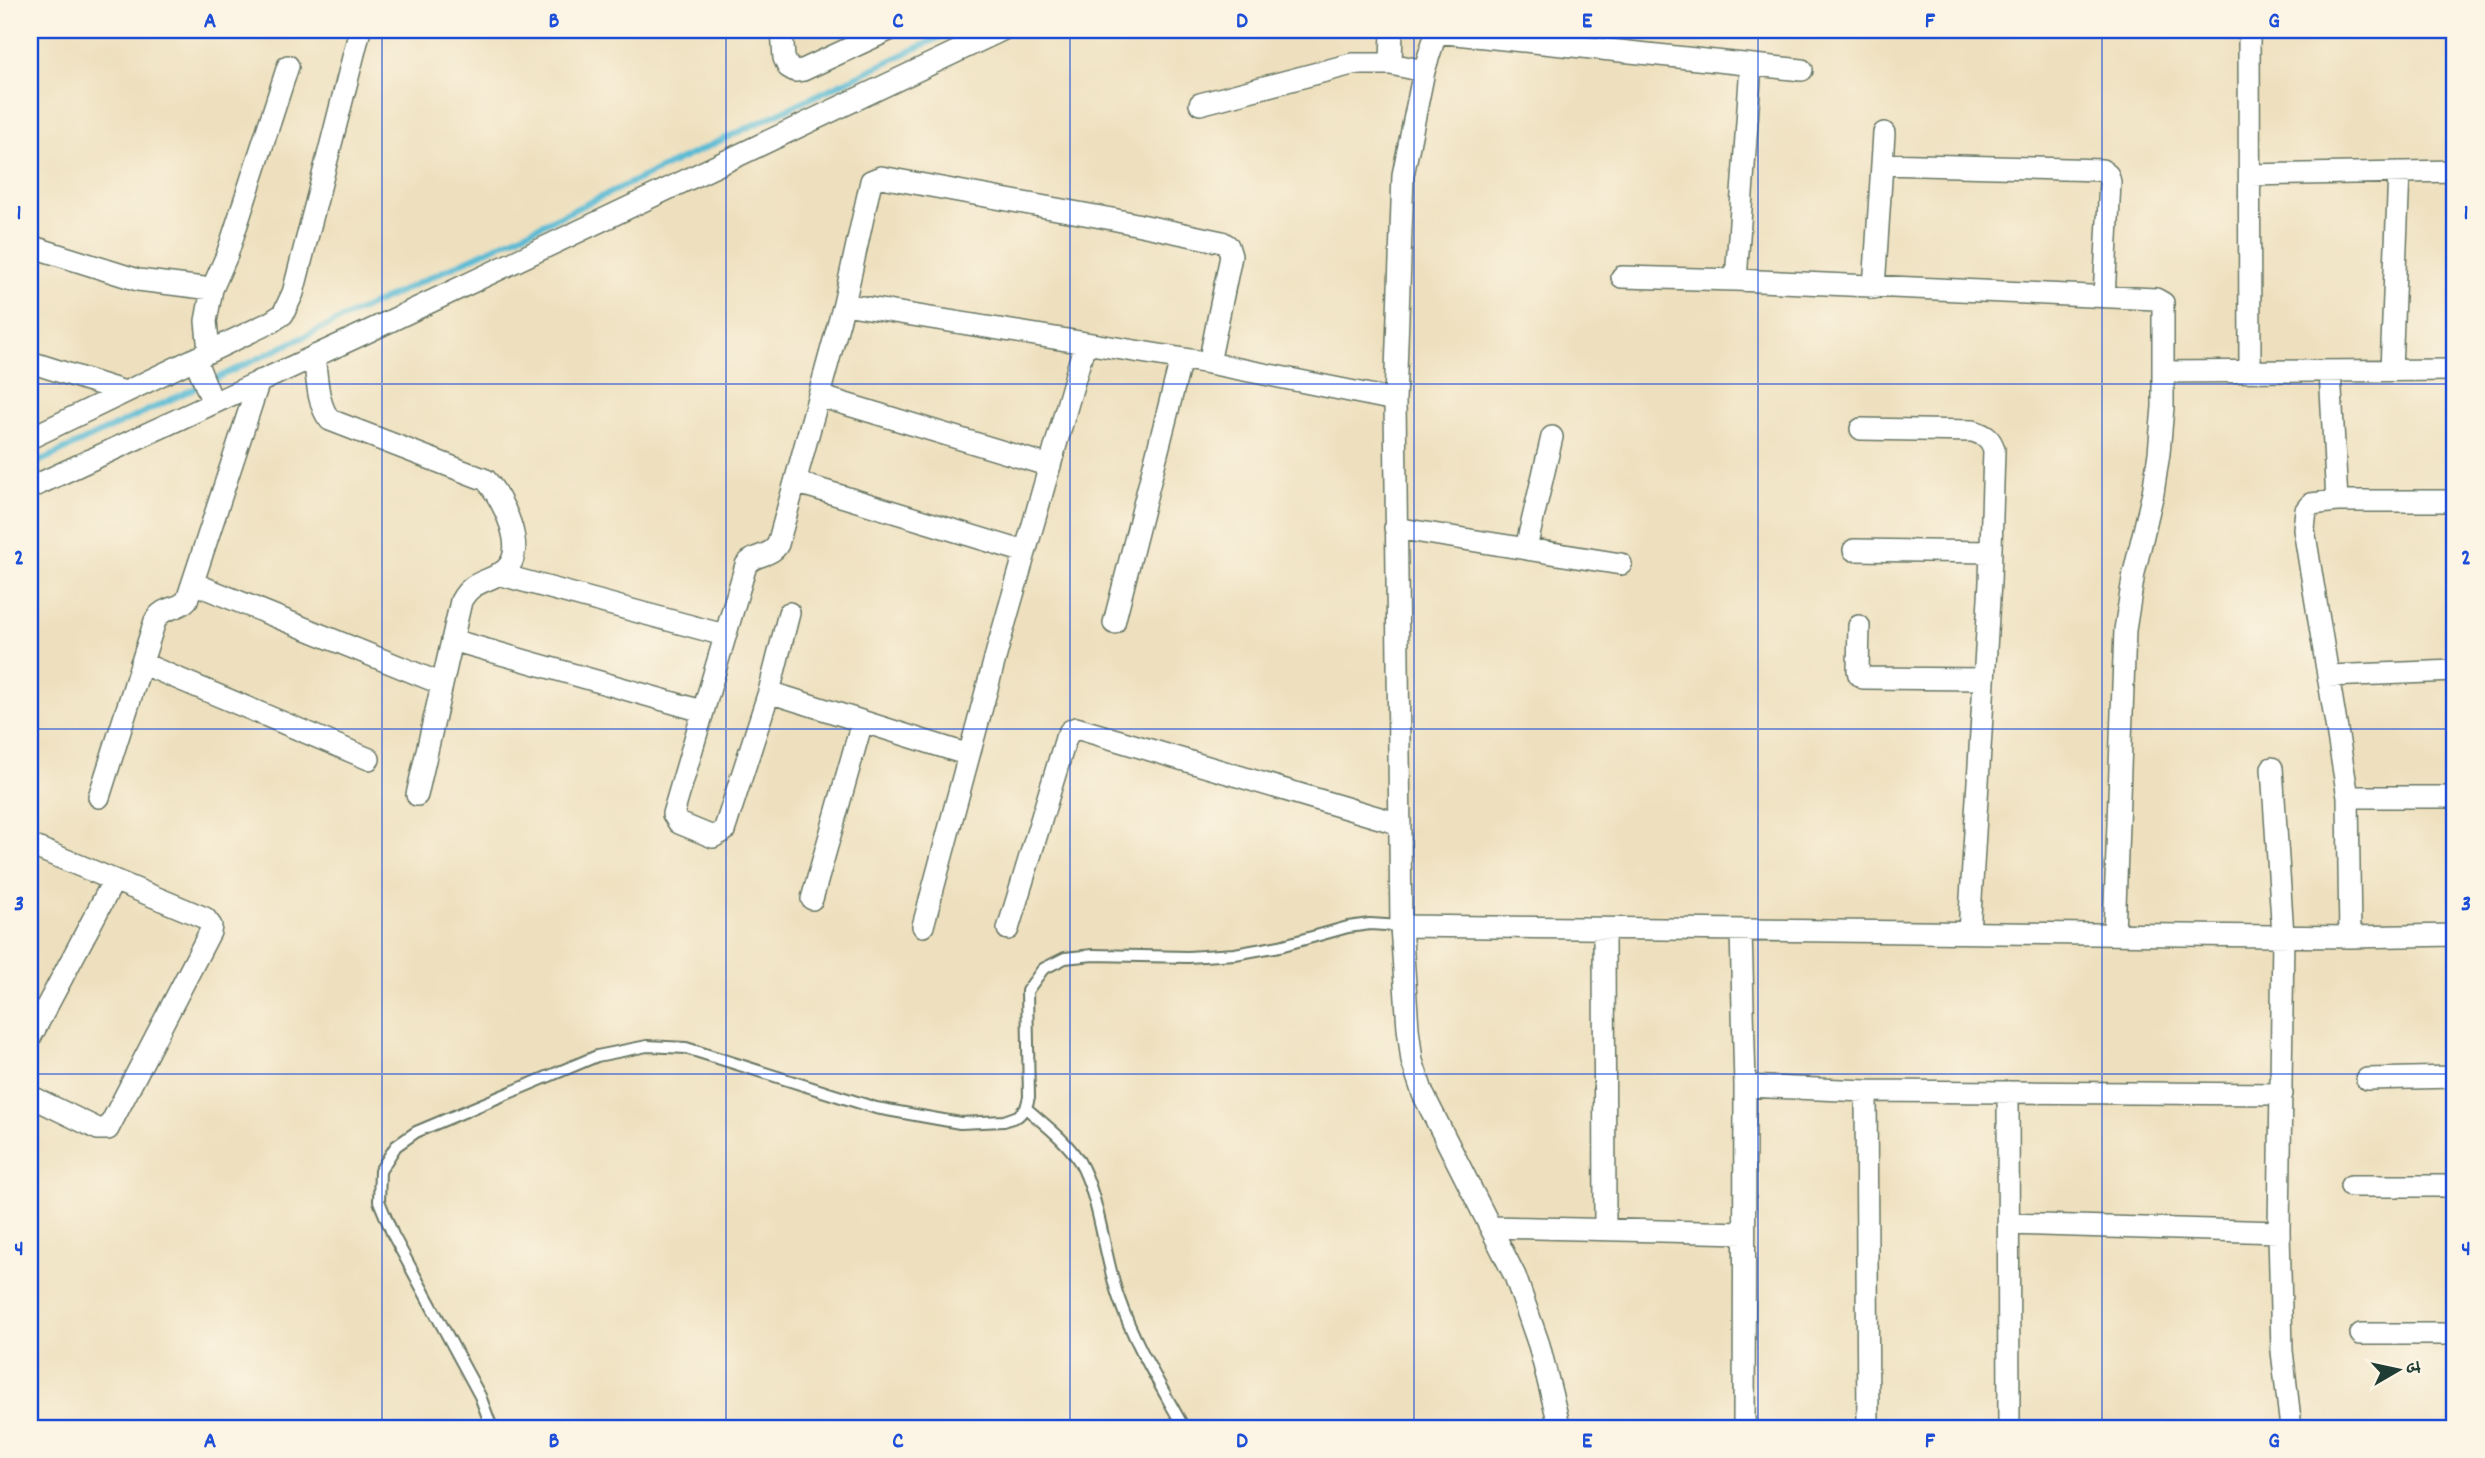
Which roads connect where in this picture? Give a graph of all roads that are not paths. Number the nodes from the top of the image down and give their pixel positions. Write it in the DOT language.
graph roads {
  1 [pos="360,30"];
  2 [pos="782,30"];
  3 [pos="889,30"];
  4 [pos="1002,30"];
  5 [pos="1392,30"];
  6 [pos="2249,30"];
  7 [pos="1436,31"];
  8 [pos="1391,64"];
  9 [pos="1751,65"];
  10 [pos="288,66"];
  11 [pos="1802,70"];
  12 [pos="1424,71"];
  13 [pos="1200,104"];
  14 [pos="1884,133"];
  15 [pos="1882,164"];
  16 [pos="2455,171"];
  17 [pos="2399,172"];
  18 [pos="2250,175"];
  19 [pos="30,246"];
  20 [pos="1622,276"];
  21 [pos="1736,280"];
  22 [pos="1874,288"];
  23 [pos="212,289"];
  24 [pos="2104,298"];
  25 [pos="844,304"];
  26 [pos="1085,343"];
  27 [pos="314,356"];
  28 [pos="1181,359"];
  29 [pos="30,362"];
  30 [pos="1209,363"];
  31 [pos="2391,370"];
  32 [pos="2455,370"];
  33 [pos="2250,371"];
  34 [pos="2330,371"];
  35 [pos="2163,372"];
  36 [pos="205,376"];
  37 [pos="259,382"];
  38 [pos="125,392"];
  39 [pos="819,396"];
  40 [pos="1395,400"];
  41 [pos="1861,429"];
  42 [pos="1552,437"];
  43 [pos="30,438"];
  44 [pos="1050,466"];
  45 [pos="795,482"];
  46 [pos="30,488"];
  47 [pos="2337,501"];
  48 [pos="2455,501"];
  49 [pos="1395,528"];
  50 [pos="1526,548"];
  51 [pos="1854,550"];
  52 [pos="1025,552"];
  53 [pos="1991,552"];
  54 [pos="1621,564"];
  55 [pos="498,574"];
  56 [pos="193,583"];
  57 [pos="789,613"];
  58 [pos="1114,623"];
  59 [pos="1859,626"];
  60 [pos="724,635"];
  61 [pos="452,640"];
  62 [pos="141,663"];
  63 [pos="2455,671"];
  64 [pos="2328,676"];
  65 [pos="1984,679"];
  66 [pos="442,684"];
  67 [pos="769,692"];
  68 [pos="702,711"];
  69 [pos="862,722"];
  70 [pos="969,755"];
  71 [pos="369,759"];
  72 [pos="2272,768"];
  73 [pos="416,795"];
  74 [pos="99,797"];
  75 [pos="2348,797"];
  76 [pos="2455,797"];
  77 [pos="1400,824"];
  78 [pos="30,845"];
  79 [pos="114,880"];
  80 [pos="813,899"];
  81 [pos="923,926"];
  82 [pos="1401,926"];
  83 [pos="1008,929"];
  84 [pos="1604,929"];
  85 [pos="1741,930"];
  86 [pos="1969,932"];
  87 [pos="2114,934"];
  88 [pos="2283,934"];
  89 [pos="2455,935"];
  90 [pos="2350,937"];
  91 [pos="30,1038"];
  92 [pos="2455,1077"];
  93 [pos="2367,1079"];
  94 [pos="1745,1086"];
  95 [pos="1866,1091"];
  96 [pos="2007,1091"];
  97 [pos="2282,1094"];
  98 [pos="30,1096"];
  99 [pos="1026,1108"];
  100 [pos="2351,1186"];
  101 [pos="2455,1186"];
  102 [pos="2008,1224"];
  103 [pos="1491,1227"];
  104 [pos="1605,1229"];
  105 [pos="2279,1232"];
  106 [pos="1744,1233"];
  107 [pos="2361,1334"];
  108 [pos="2455,1334"];
  109 [pos="492,1428"];
  110 [pos="1184,1428"];
  111 [pos="1560,1428"];
  112 [pos="1744,1428"];
  113 [pos="1867,1428"];
  114 [pos="2009,1428"];
  115 [pos="2291,1428"];
  1 -- 36 [label="street"];
  2 -- 3 [label="street"];
  4 -- 27 [label="street"];
  5 -- 8 [label="street"];
  6 -- 18 [label="street"];
  7 -- 9 [label="street"];
  7 -- 12 [label="street"];
  8 -- 12 [label="street"];
  8 -- 13 [label="street"];
  9 -- 11 [label="street"];
  9 -- 21 [label="street"];
  10 -- 23 [label="street"];
  12 -- 40 [label="street"];
  14 -- 15 [label="street"];
  15 -- 22 [label="street"];
  15 -- 24 [label="street"];
  16 -- 17 [label="street"];
  17 -- 18 [label="street"];
  17 -- 31 [label="street"];
  18 -- 33 [label="street"];
  19 -- 23 [label="street"];
  20 -- 21 [label="street"];
  21 -- 22 [label="street"];
  22 -- 24 [label="street"];
  23 -- 36 [label="street"];
  24 -- 35 [label="street"];
  25 -- 26 [label="street"];
  25 -- 30 [label="street"];
  25 -- 39 [label="street"];
  26 -- 28 [label="street"];
  26 -- 44 [label="street"];
  27 -- 37 [label="street"];
  27 -- 55 [label="street"];
  28 -- 30 [label="street"];
  28 -- 58 [label="street"];
  29 -- 38 [label="street"];
  30 -- 40 [label="street"];
  31 -- 32 [label="street"];
  31 -- 34 [label="street"];
  33 -- 34 [label="street"];
  33 -- 35 [label="street"];
  34 -- 47 [label="street"];
  35 -- 87 [label="street"];
  36 -- 37 [label="street"];
  36 -- 38 [label="street"];
  36 -- 46 [label="street"];
  37 -- 56 [label="street"];
  38 -- 43 [label="street"];
  39 -- 44 [label="street"];
  39 -- 45 [label="street"];
  40 -- 49 [label="street"];
  41 -- 53 [label="street"];
  42 -- 50 [label="street"];
  44 -- 52 [label="street"];
  45 -- 52 [label="street"];
  45 -- 60 [label="street"];
  47 -- 48 [label="street"];
  47 -- 64 [label="street"];
  49 -- 50 [label="street"];
  49 -- 77 [label="street"];
  50 -- 54 [label="street"];
  51 -- 53 [label="street"];
  52 -- 70 [label="street"];
  53 -- 65 [label="street"];
  55 -- 60 [label="street"];
  55 -- 61 [label="street"];
  56 -- 62 [label="street"];
  56 -- 66 [label="street"];
  57 -- 67 [label="street"];
  59 -- 65 [label="street"];
  60 -- 68 [label="street"];
  61 -- 66 [label="street"];
  61 -- 68 [label="street"];
  62 -- 71 [label="street"];
  62 -- 74 [label="street"];
  63 -- 64 [label="street"];
  64 -- 75 [label="street"];
  65 -- 86 [label="street"];
  66 -- 73 [label="street"];
  67 -- 68 [label="street"];
  67 -- 69 [label="street"];
  69 -- 70 [label="street"];
  69 -- 80 [label="street"];
  70 -- 81 [label="street"];
  72 -- 88 [label="street"];
  75 -- 76 [label="street"];
  75 -- 90 [label="street"];
  77 -- 82 [label="street"];
  77 -- 83 [label="street"];
  78 -- 79 [label="street"];
  79 -- 91 [label="street"];
  79 -- 98 [label="street"];
  82 -- 84 [label="street"];
  82 -- 99 [label="lane"];
  82 -- 103 [label="street"];
  84 -- 85 [label="street"];
  84 -- 104 [label="street"];
  85 -- 86 [label="street"];
  85 -- 94 [label="street"];
  86 -- 87 [label="street"];
  87 -- 88 [label="street"];
  88 -- 90 [label="street"];
  88 -- 97 [label="street"];
  89 -- 90 [label="street"];
  92 -- 93 [label="street"];
  94 -- 95 [label="street"];
  94 -- 106 [label="street"];
  95 -- 96 [label="street"];
  95 -- 113 [label="street"];
  96 -- 97 [label="street"];
  96 -- 102 [label="street"];
  97 -- 105 [label="street"];
  99 -- 109 [label="lane"];
  99 -- 110 [label="lane"];
  100 -- 101 [label="street"];
  102 -- 105 [label="street"];
  102 -- 114 [label="street"];
  103 -- 104 [label="street"];
  103 -- 111 [label="street"];
  104 -- 106 [label="street"];
  105 -- 115 [label="street"];
  106 -- 112 [label="street"];
  107 -- 108 [label="street"];
}
